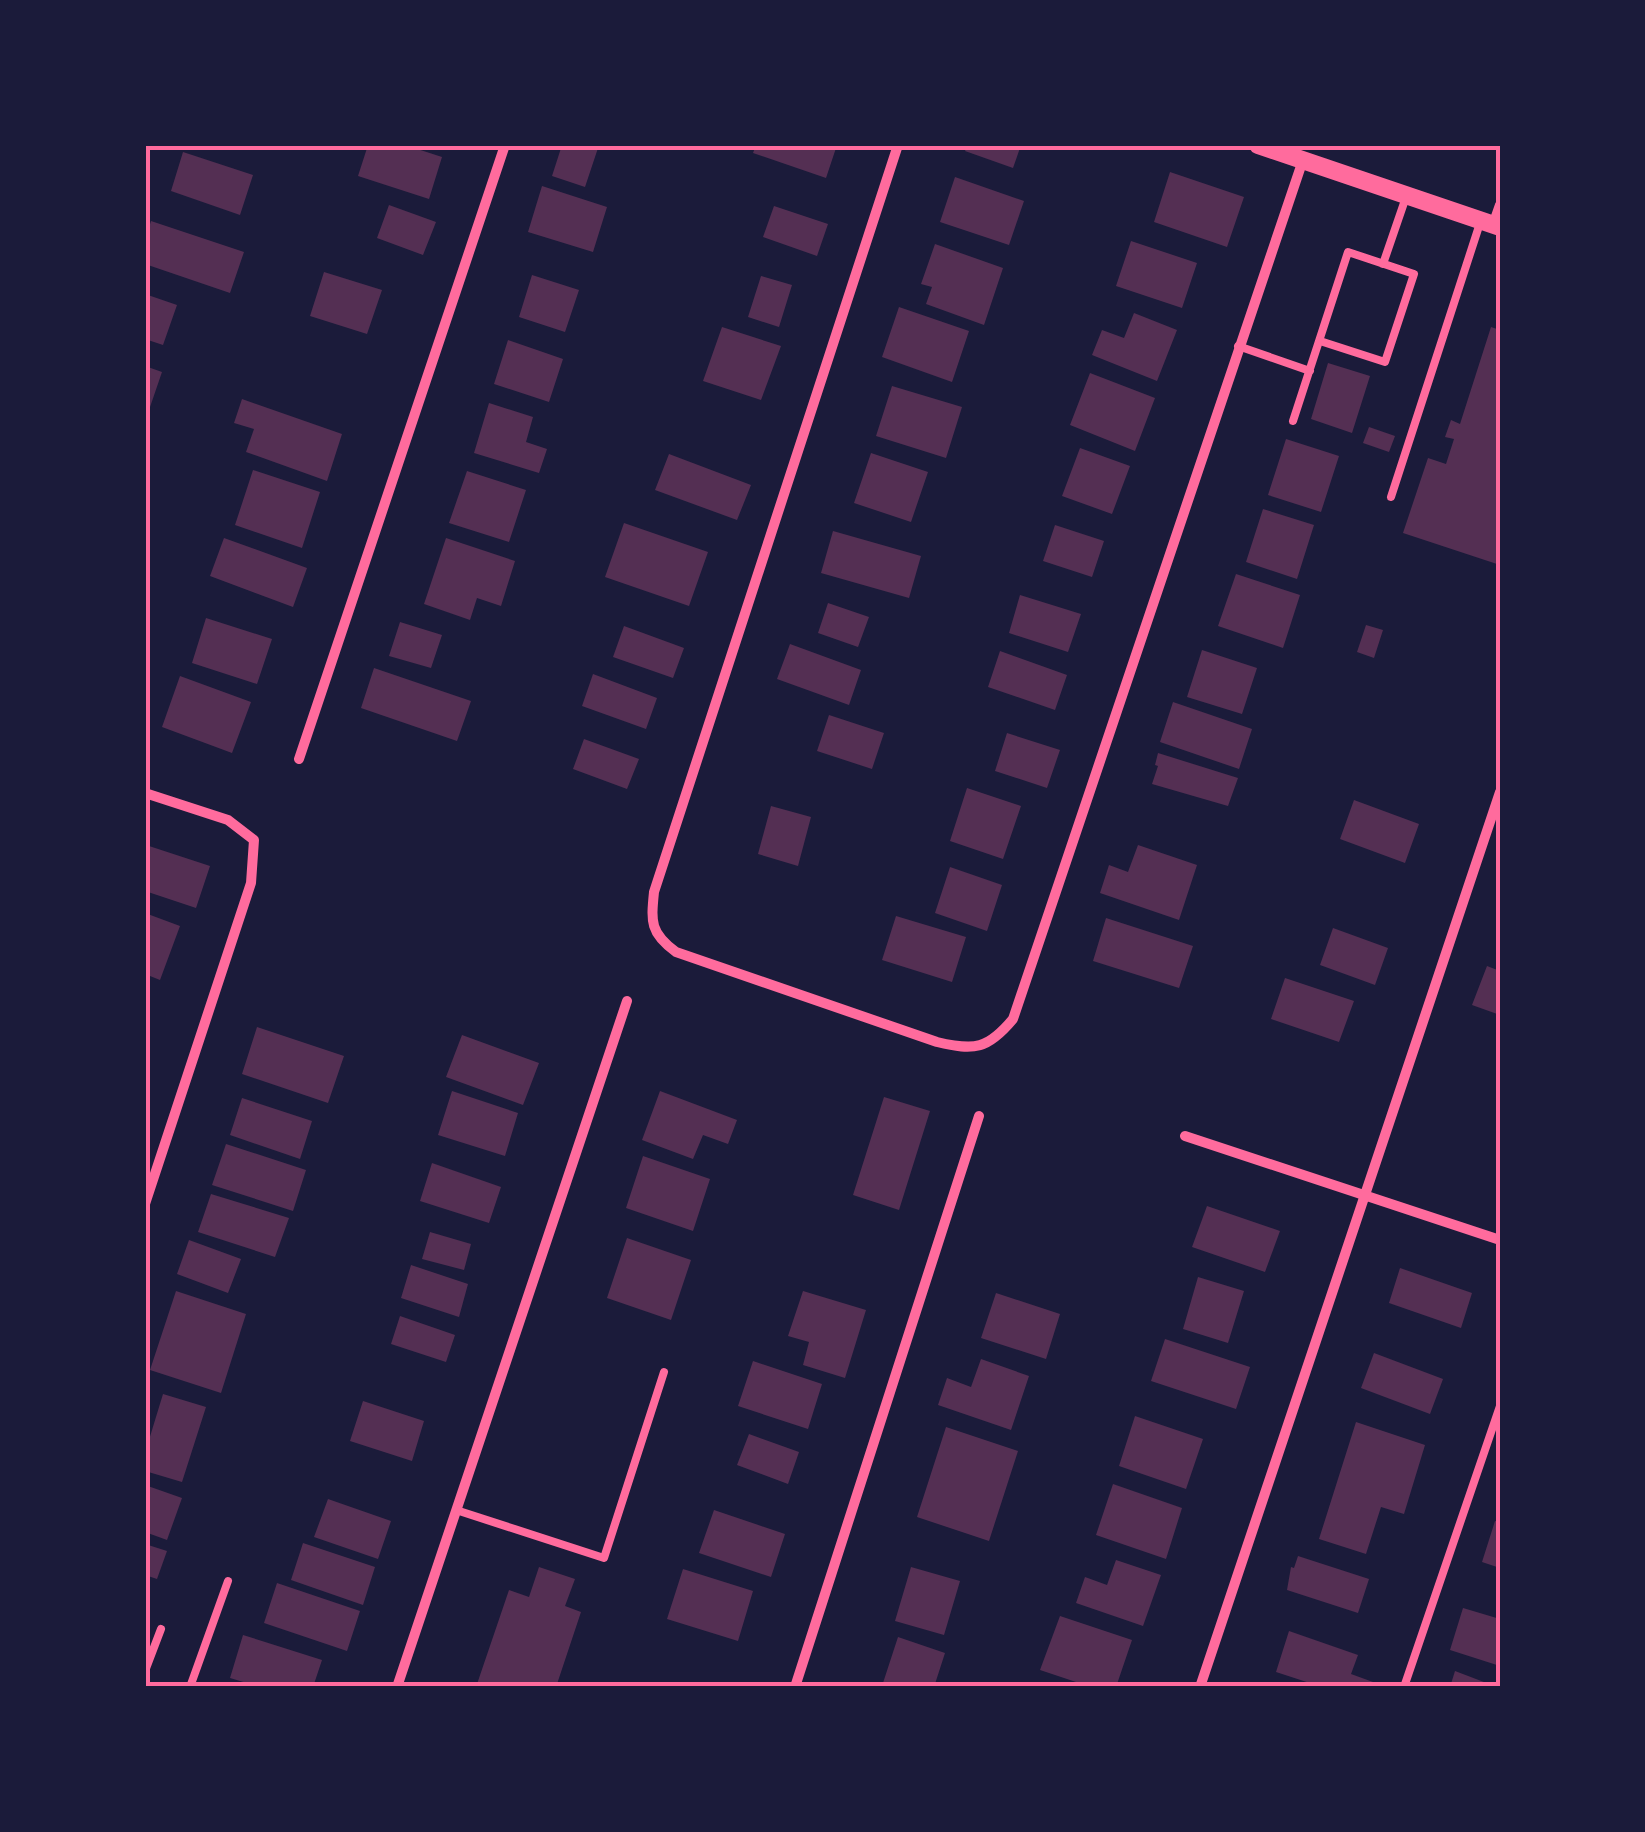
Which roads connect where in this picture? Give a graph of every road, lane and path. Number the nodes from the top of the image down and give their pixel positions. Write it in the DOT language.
graph roads {
  1 [pos="505,145"];
  2 [pos="898,145"];
  3 [pos="1258,145"];
  4 [pos="1303,160"];
  5 [pos="1407,196"];
  6 [pos="1500,205"];
  7 [pos="1491,224"];
  8 [pos="1383,264"];
  9 [pos="1320,341"];
  10 [pos="1238,346"];
  11 [pos="1310,370"];
  12 [pos="1293,421"];
  13 [pos="1391,497"];
  14 [pos="299,759"];
  15 [pos="1500,792"];
  16 [pos="145,793"];
  17 [pos="627,1000"];
  18 [pos="980,1116"];
  19 [pos="1185,1136"];
  20 [pos="1363,1194"];
  21 [pos="145,1204"];
  22 [pos="1500,1240"];
  23 [pos="664,1372"];
  24 [pos="1500,1406"];
  25 [pos="456,1510"];
  26 [pos="228,1581"];
  27 [pos="161,1629"];
  28 [pos="145,1671"];
  29 [pos="190,1687"];
  30 [pos="397,1687"];
  31 [pos="795,1687"];
  32 [pos="1200,1687"];
  33 [pos="1404,1687"];
  1 -- 14 [label="street"];
  2 -- 10 [label="street"];
  3 -- 4 [label="street"];
  4 -- 5 [label="street"];
  4 -- 10 [label="street"];
  5 -- 7 [label="street"];
  5 -- 8 [label="lane"];
  6 -- 7 [label="street"];
  7 -- 13 [label="lane"];
  8 -- 9 [label="lane"];
  8 -- 9 [label="lane"];
  9 -- 11 [label="lane"];
  10 -- 11 [label="lane"];
  11 -- 12 [label="lane"];
  15 -- 20 [label="street"];
  16 -- 21 [label="street"];
  17 -- 25 [label="street"];
  18 -- 31 [label="street"];
  19 -- 20 [label="street"];
  20 -- 22 [label="street"];
  20 -- 32 [label="street"];
  23 -- 25 [label="lane"];
  24 -- 33 [label="lane"];
  25 -- 30 [label="street"];
  26 -- 29 [label="lane"];
  27 -- 28 [label="lane"];
}
